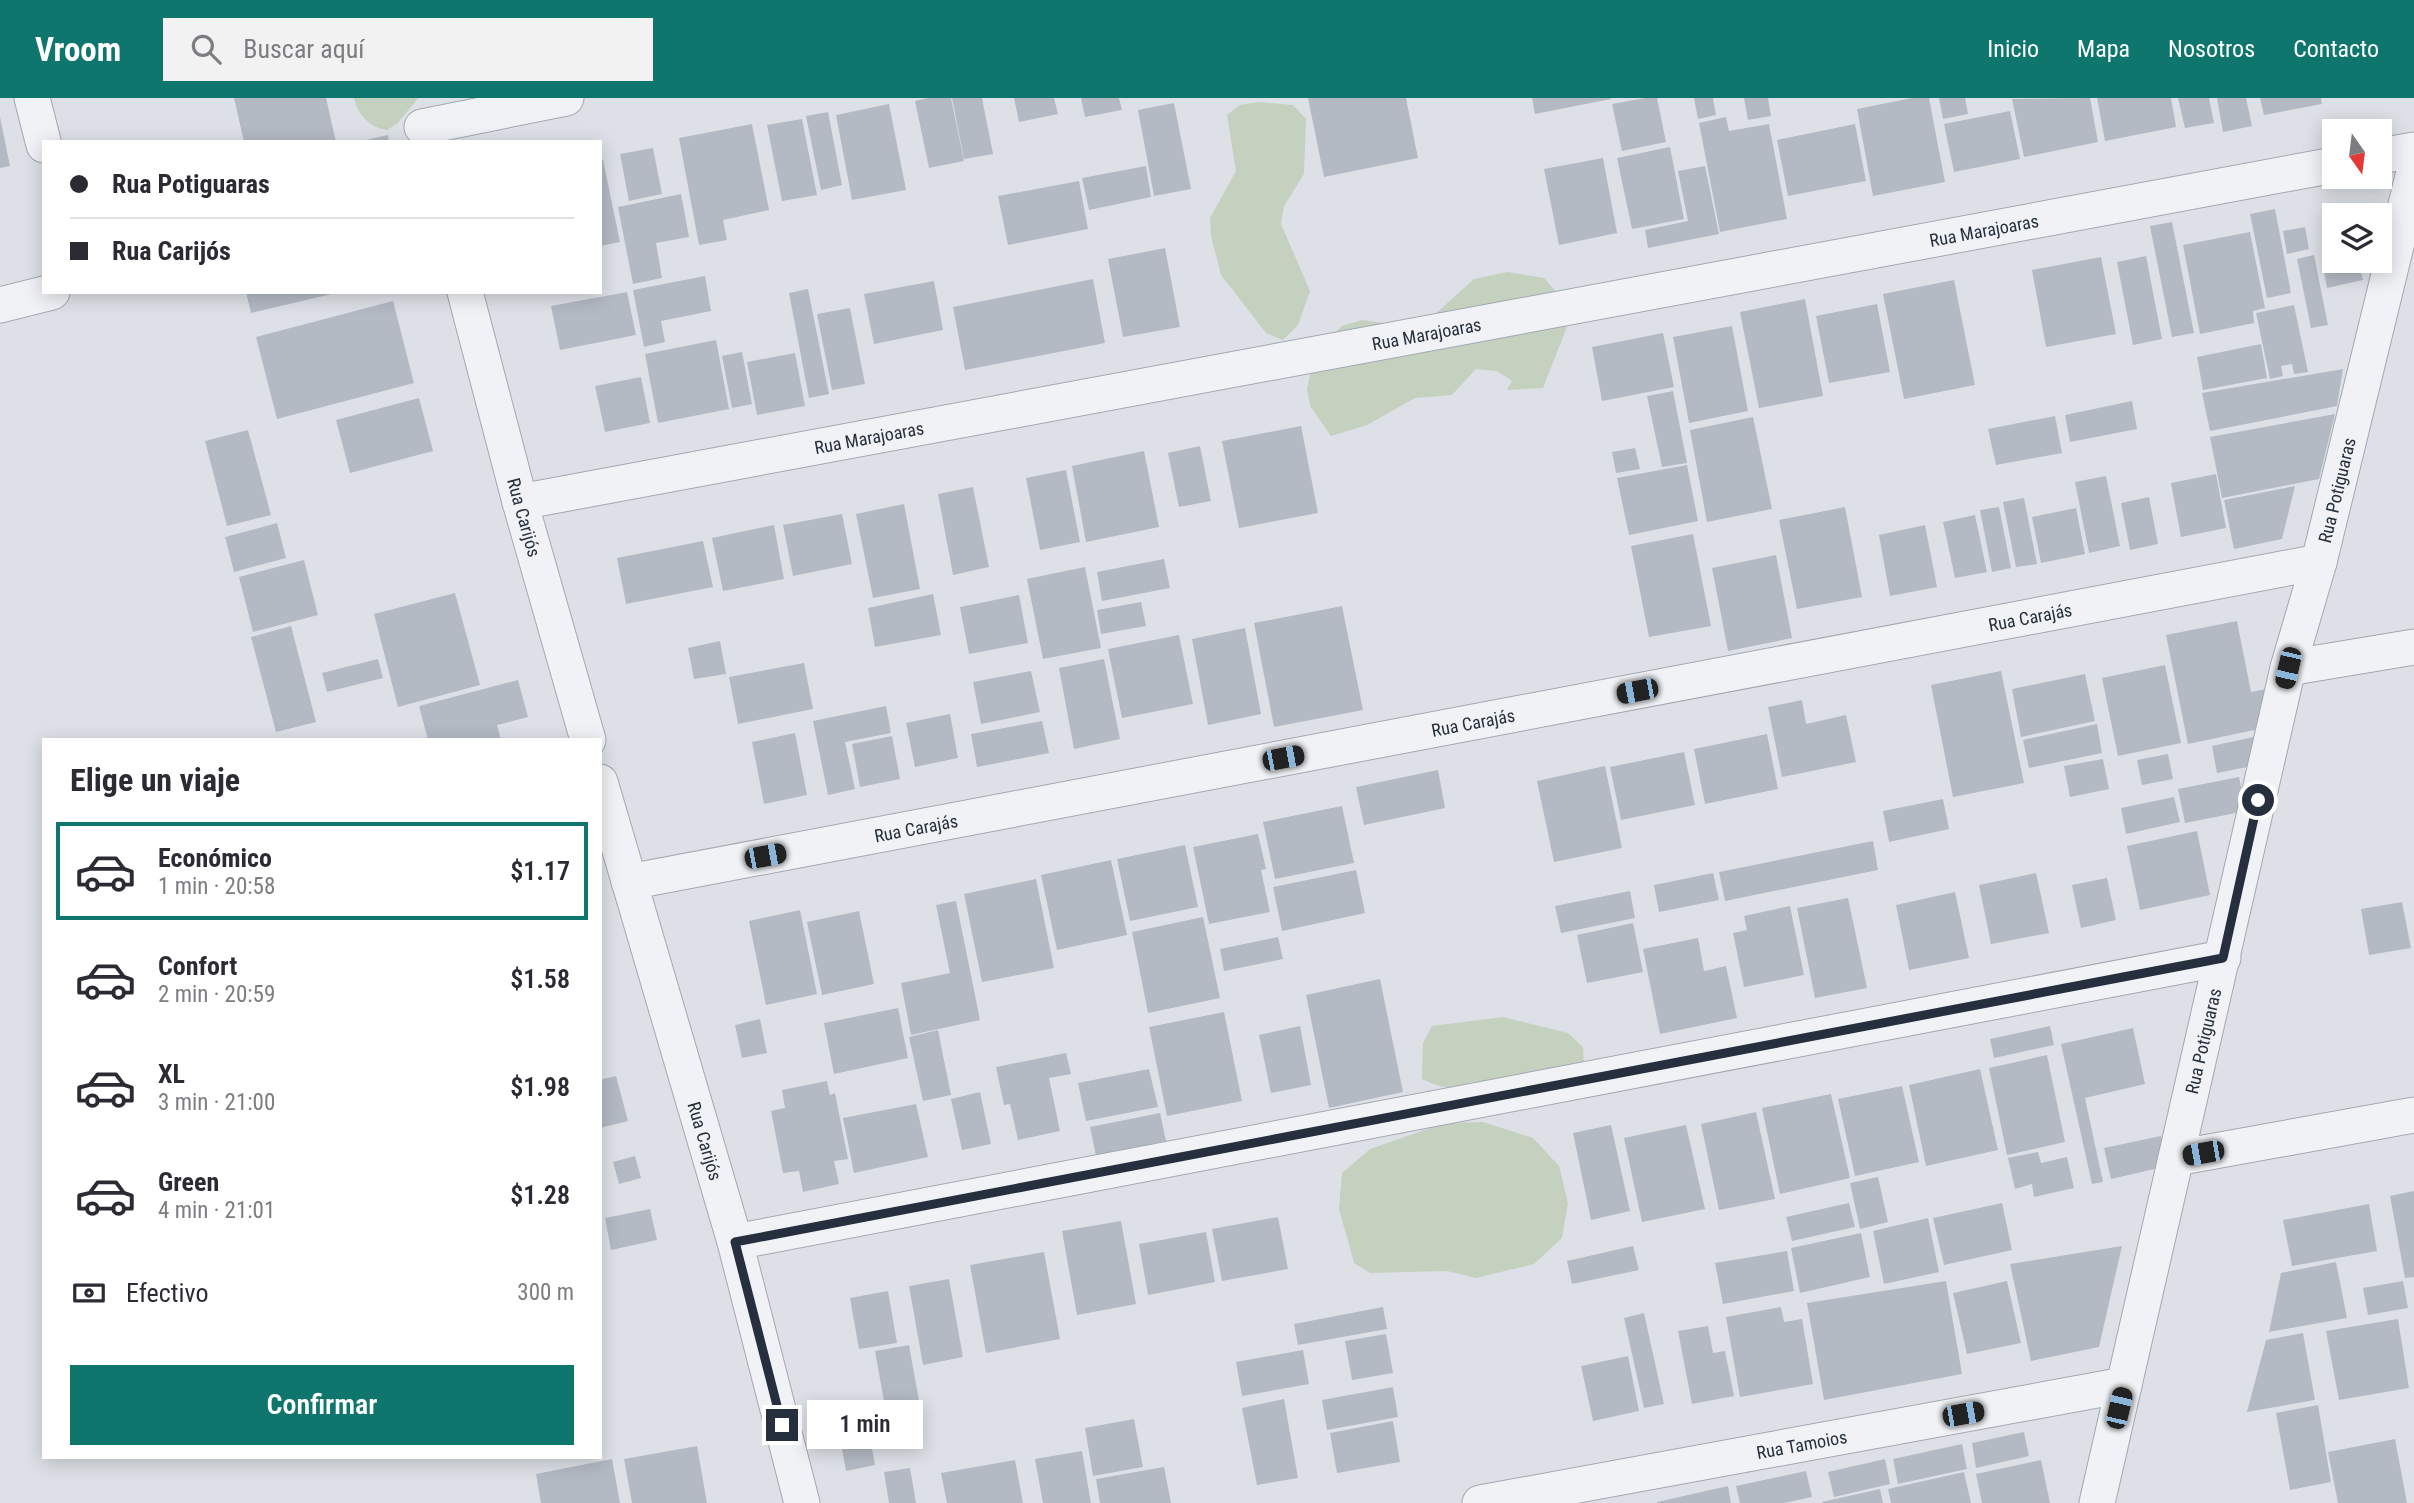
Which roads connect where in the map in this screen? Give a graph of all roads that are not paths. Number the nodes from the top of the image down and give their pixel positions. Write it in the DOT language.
graph roads {
  1 [pos="32,98"];
  2 [pos="566,98"];
  3 [pos="421,122"];
  4 [pos="43,140"];
  5 [pos="2414,150"];
  6 [pos="2392,154"];
  7 [pos="2322,167"];
  8 [pos="2414,172"];
  9 [pos="44,294"];
  10 [pos="466,294"];
  11 [pos="0,305"];
  12 [pos="520,502"];
  13 [pos="2319,562"];
  14 [pos="2414,647"];
  15 [pos="2288,668"];
  16 [pos="587,738"];
  17 [pos="602,789"];
  18 [pos="629,882"];
  19 [pos="2223,958"];
  20 [pos="2414,1115"];
  21 [pos="2176,1158"];
  22 [pos="735,1242"];
  23 [pos="2124,1385"];
  24 [pos="802,1503"];
  25 [pos="1480,1503"];
  26 [pos="2097,1503"];
  1 -- 4 [label="street"];
  2 -- 3 [label="street"];
  5 -- 6 [label="street"];
  7 -- 12 [label="street, Rua Marajoaras"];
  8 -- 13 [label="street, Rua Potiguaras"];
  9 -- 11 [label="street"];
  10 -- 12 [label="street, Rua Carijós"];
  12 -- 16 [label="street, Rua Carijós"];
  13 -- 15 [label="street, Rua Potiguaras"];
  13 -- 18 [label="street, Rua Carajás"];
  14 -- 15 [label="street"];
  15 -- 19 [label="street, Rua Potiguaras"];
  17 -- 18 [label="street, Rua Carijós"];
  18 -- 22 [label="street, Rua Carijós"];
  19 -- 21 [label="street, Rua Potiguaras"];
  19 -- 22 [label="street"];
  20 -- 21 [label="street"];
  21 -- 23 [label="street, Rua Potiguaras"];
  22 -- 24 [label="street, Rua Carijós"];
  23 -- 25 [label="street, Rua Tamoios"];
  23 -- 26 [label="street, Rua Potiguaras"];
}
